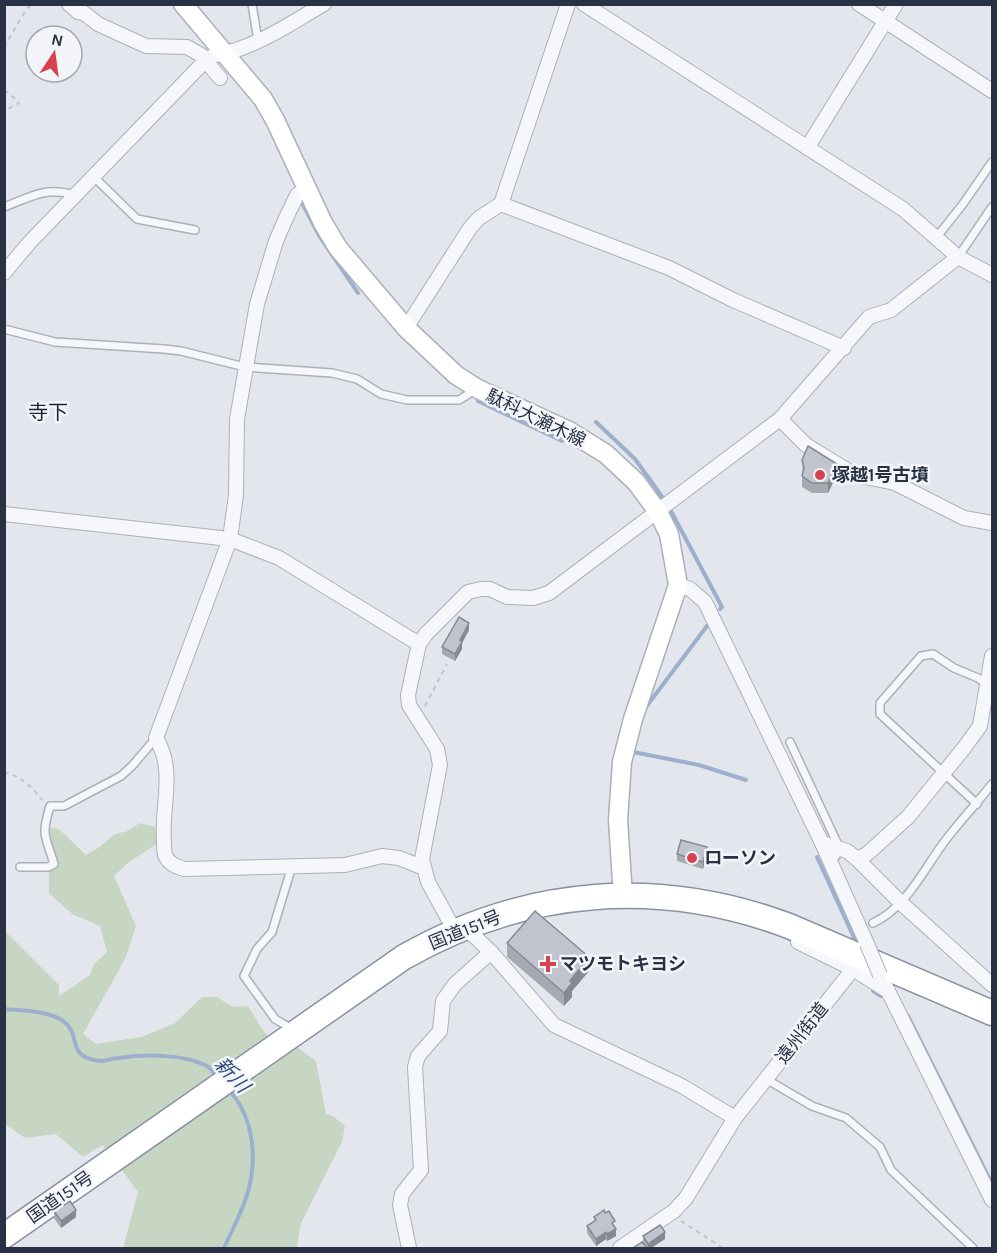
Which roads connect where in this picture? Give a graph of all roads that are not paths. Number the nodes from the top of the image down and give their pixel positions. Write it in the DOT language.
graph roads {
  1 [pos="69,4"];
  2 [pos="183,4"];
  3 [pos="252,4"];
  4 [pos="324,4"];
  5 [pos="568,4"];
  6 [pos="584,4"];
  7 [pos="860,4"];
  8 [pos="896,4"];
  9 [pos="886,22"];
  10 [pos="258,41"];
  11 [pos="225,53"];
  12 [pos="206,60"];
  13 [pos="220,78"];
  14 [pos="993,91"];
  15 [pos="807,148"];
  16 [pos="993,162"];
  17 [pos="94,177"];
  18 [pos="307,188"];
  19 [pos="75,195"];
  20 [pos="501,204"];
  21 [pos="4,207"];
  22 [pos="993,207"];
  23 [pos="195,230"];
  24 [pos="936,238"];
  25 [pos="958,257"];
  26 [pos="4,273"];
  27 [pos="993,275"];
  28 [pos="406,328"];
  29 [pos="4,329"];
  30 [pos="844,348"];
  31 [pos="245,367"];
  32 [pos="478,389"];
  33 [pos="780,419"];
  34 [pos="658,512"];
  35 [pos="4,514"];
  36 [pos="993,523"];
  37 [pos="230,539"];
  38 [pos="678,585"];
  39 [pos="419,644"];
  40 [pos="993,656"];
  41 [pos="988,685"];
  42 [pos="156,738"];
  43 [pos="790,742"];
  44 [pos="943,774"];
  45 [pos="993,784"];
  46 [pos="977,804"];
  47 [pos="822,843"];
  48 [pos="838,853"];
  49 [pos="857,859"];
  50 [pos="423,865"];
  51 [pos="292,866"];
  52 [pos="20,867"];
  53 [pos="623,897"];
  54 [pos="901,903"];
  55 [pos="873,923"];
  56 [pos="789,926"];
  57 [pos="460,928"];
  58 [pos="491,952"];
  59 [pos="853,969"];
  60 [pos="993,985"];
  61 [pos="888,991"];
  62 [pos="993,1013"];
  63 [pos="294,1034"];
  64 [pos="766,1079"];
  65 [pos="735,1118"];
  66 [pos="993,1200"];
  67 [pos="4,1236"];
  68 [pos="408,1248"];
  69 [pos="620,1248"];
  70 [pos="973,1248"];
  1 -- 12 [label="street"];
  2 -- 11 [label="main road, 駄科大瀬木線"];
  3 -- 10 [label="lane"];
  4 -- 10 [label="street"];
  5 -- 20 [label="street"];
  6 -- 15 [label="street"];
  7 -- 9 [label="street"];
  8 -- 9 [label="street"];
  9 -- 14 [label="street"];
  9 -- 15 [label="street"];
  10 -- 11 [label="street"];
  11 -- 12 [label="street"];
  11 -- 18 [label="main road, 駄科大瀬木線"];
  12 -- 13 [label="street"];
  12 -- 17 [label="street"];
  15 -- 24 [label="street"];
  16 -- 24 [label="lane"];
  17 -- 19 [label="street"];
  17 -- 23 [label="lane"];
  18 -- 28 [label="main road, 駄科大瀬木線"];
  18 -- 31 [label="street"];
  19 -- 21 [label="lane"];
  19 -- 26 [label="street"];
  20 -- 28 [label="street"];
  20 -- 30 [label="street"];
  22 -- 25 [label="lane"];
  24 -- 25 [label="street"];
  25 -- 27 [label="street"];
  25 -- 30 [label="street"];
  28 -- 32 [label="main road, 駄科大瀬木線"];
  29 -- 31 [label="lane"];
  30 -- 33 [label="street"];
  31 -- 32 [label="lane"];
  31 -- 37 [label="street"];
  32 -- 34 [label="main road, 駄科大瀬木線"];
  33 -- 34 [label="street"];
  33 -- 36 [label="street"];
  34 -- 38 [label="main road, 駄科大瀬木線"];
  34 -- 39 [label="street"];
  35 -- 37 [label="street"];
  37 -- 39 [label="street"];
  37 -- 42 [label="street"];
  38 -- 47 [label="street"];
  38 -- 53 [label="main road, 駄科大瀬木線"];
  39 -- 50 [label="street"];
  40 -- 41 [label="street"];
  41 -- 44 [label="street"];
  41 -- 44 [label="lane"];
  42 -- 51 [label="street"];
  42 -- 52 [label="lane"];
  43 -- 48 [label="lane"];
  44 -- 46 [label="lane"];
  44 -- 49 [label="street"];
  45 -- 46 [label="lane"];
  46 -- 54 [label="lane"];
  47 -- 48 [label="street"];
  47 -- 61 [label="street, bridge"];
  48 -- 49 [label="street"];
  49 -- 54 [label="street"];
  50 -- 51 [label="street"];
  50 -- 57 [label="street"];
  51 -- 63 [label="lane"];
  53 -- 56 [label="highway, 国道151号"];
  53 -- 57 [label="highway, 国道151号"];
  54 -- 55 [label="lane"];
  54 -- 60 [label="street"];
  56 -- 59 [label="street"];
  56 -- 62 [label="highway, 国道151号"];
  57 -- 58 [label="street"];
  57 -- 63 [label="highway, 国道151号"];
  58 -- 65 [label="street"];
  58 -- 68 [label="street"];
  59 -- 61 [label="street"];
  59 -- 64 [label="street, 遠州街道"];
  61 -- 66 [label="street"];
  63 -- 67 [label="highway, 国道151号"];
  64 -- 65 [label="street, 遠州街道"];
  64 -- 70 [label="lane"];
  65 -- 69 [label="street, 遠州街道"];
}
